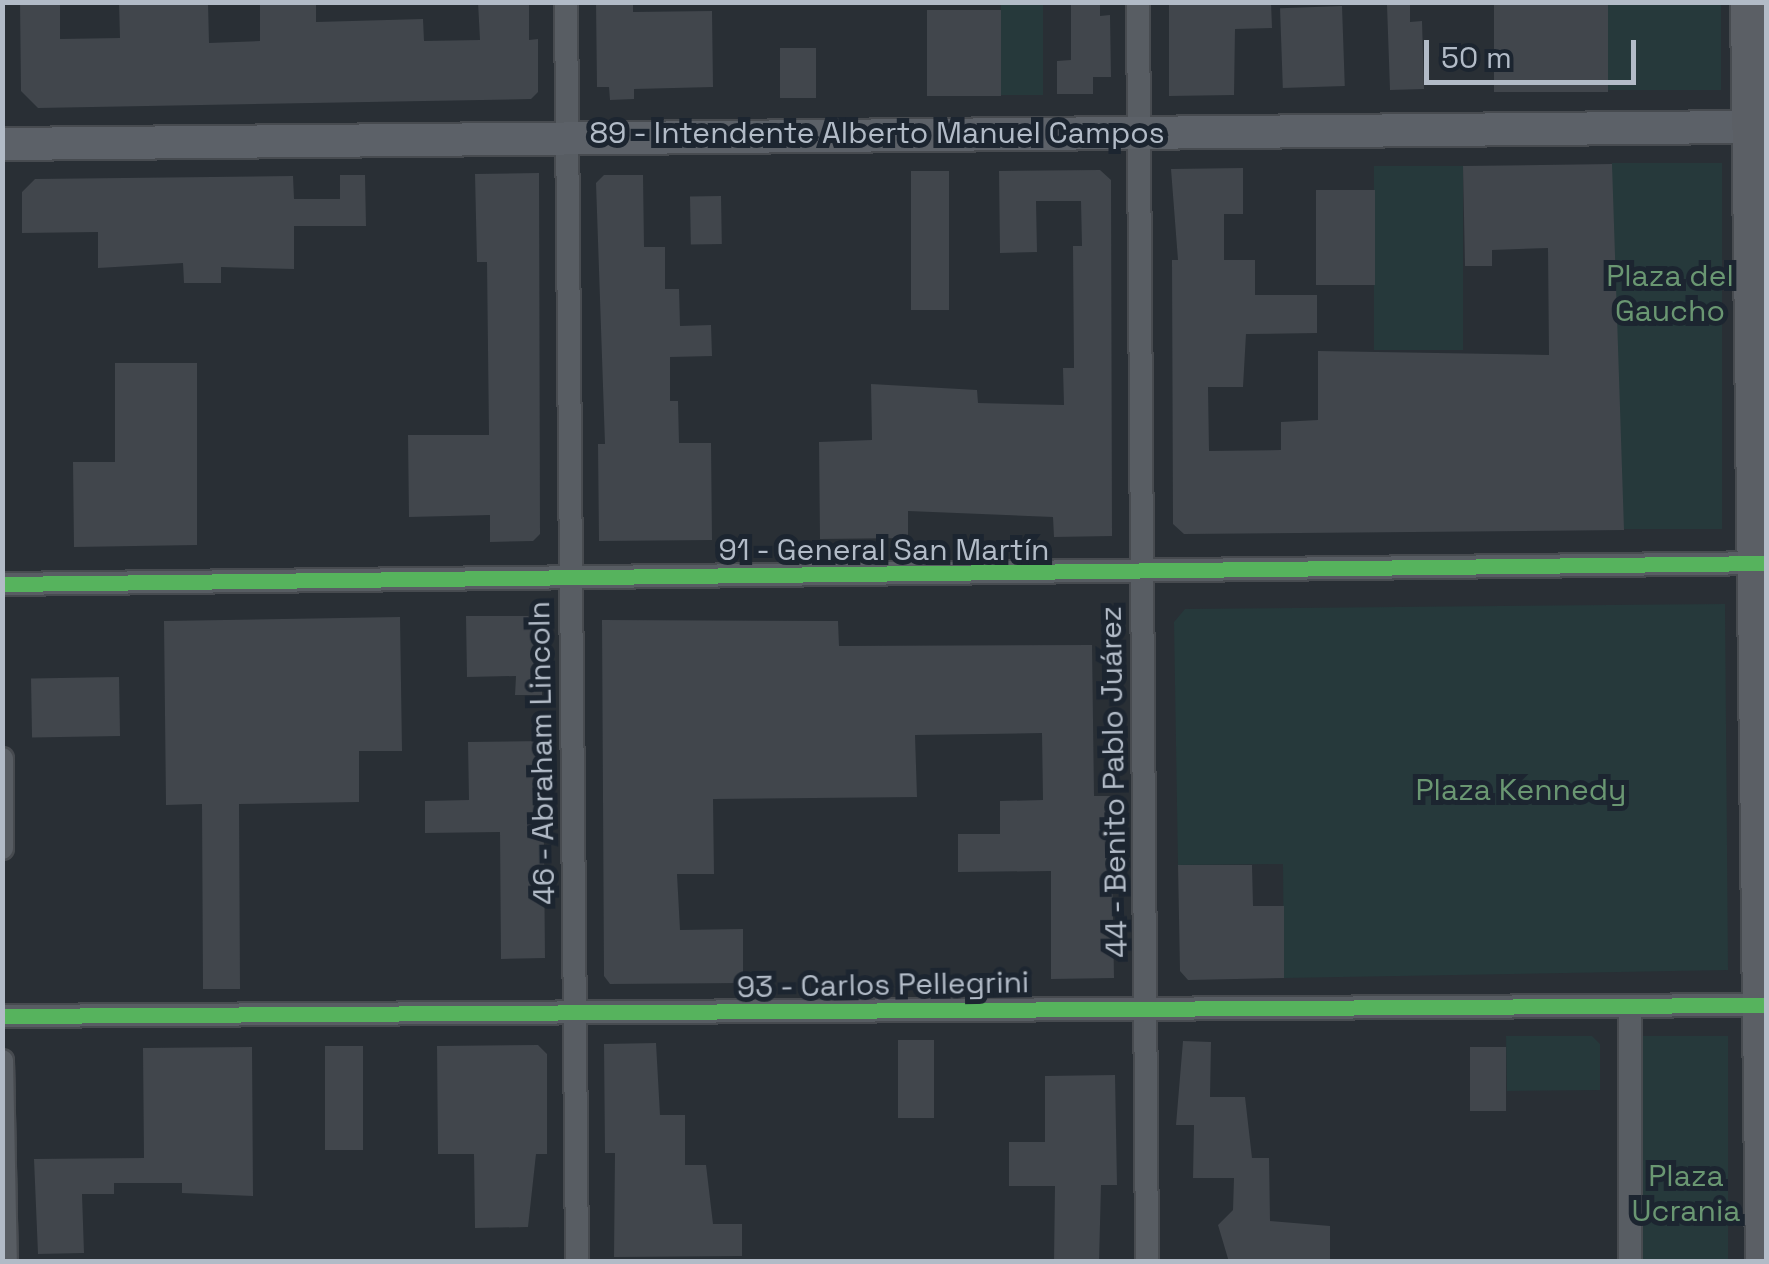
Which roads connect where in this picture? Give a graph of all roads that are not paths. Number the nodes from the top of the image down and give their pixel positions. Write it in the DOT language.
graph roads {
  1 [pos="566,2"];
  2 [pos="1138,2"];
  3 [pos="1750,2"];
  4 [pos="1751,126"];
  5 [pos="1138,132"];
  6 [pos="566,135"];
  7 [pos="2,144"];
  8 [pos="1762,564"];
  9 [pos="1140,575"];
  10 [pos="568,580"];
  11 [pos="2,584"];
  12 [pos="2,758"];
  13 [pos="2,848"];
  14 [pos="1765,1004"];
  15 [pos="1630,1008"];
  16 [pos="1147,1009"];
  17 [pos="2,1016"];
  18 [pos="576,1017"];
  19 [pos="2,1061"];
  20 [pos="6,1262"];
  21 [pos="577,1262"];
  22 [pos="1147,1262"];
  23 [pos="1630,1262"];
  24 [pos="1765,1262"];
  1 -- 6 [label="street, 46 - Abraham Lincoln"];
  2 -- 5 [label="street, 44 - Benito Pablo Juárez"];
  3 -- 4 [label="main road"];
  4 -- 5 [label="street, 89 - Intendente Alberto Manuel Campos"];
  4 -- 8 [label="main road"];
  5 -- 6 [label="street, 89 - Intendente Alberto Manuel Campos"];
  5 -- 9 [label="street, 44 - Benito Pablo Juárez"];
  6 -- 7 [label="street, 89 - Intendente Alberto Manuel Campos"];
  6 -- 10 [label="street, 46 - Abraham Lincoln"];
  8 -- 9 [label="street, 91 - General San Martín"];
  8 -- 14 [label="main road"];
  9 -- 10 [label="street, 91 - General San Martín"];
  9 -- 16 [label="street, 44 - Benito Pablo Juárez"];
  10 -- 11 [label="street, 91 - General San Martín"];
  10 -- 18 [label="street, 46 - Abraham Lincoln"];
  12 -- 13 [label="street"];
  14 -- 15 [label="street, 93 - Carlos Pellegrini"];
  14 -- 24 [label="main road"];
  15 -- 16 [label="street, 93 - Carlos Pellegrini"];
  15 -- 23 [label="street"];
  16 -- 18 [label="street, 93 - Carlos Pellegrini"];
  16 -- 22 [label="street, 44 - Benito Pablo Juárez"];
  17 -- 18 [label="street, 93 - Carlos Pellegrini"];
  18 -- 21 [label="street, 46 - Abraham Lincoln"];
  19 -- 20 [label="street"];
}
